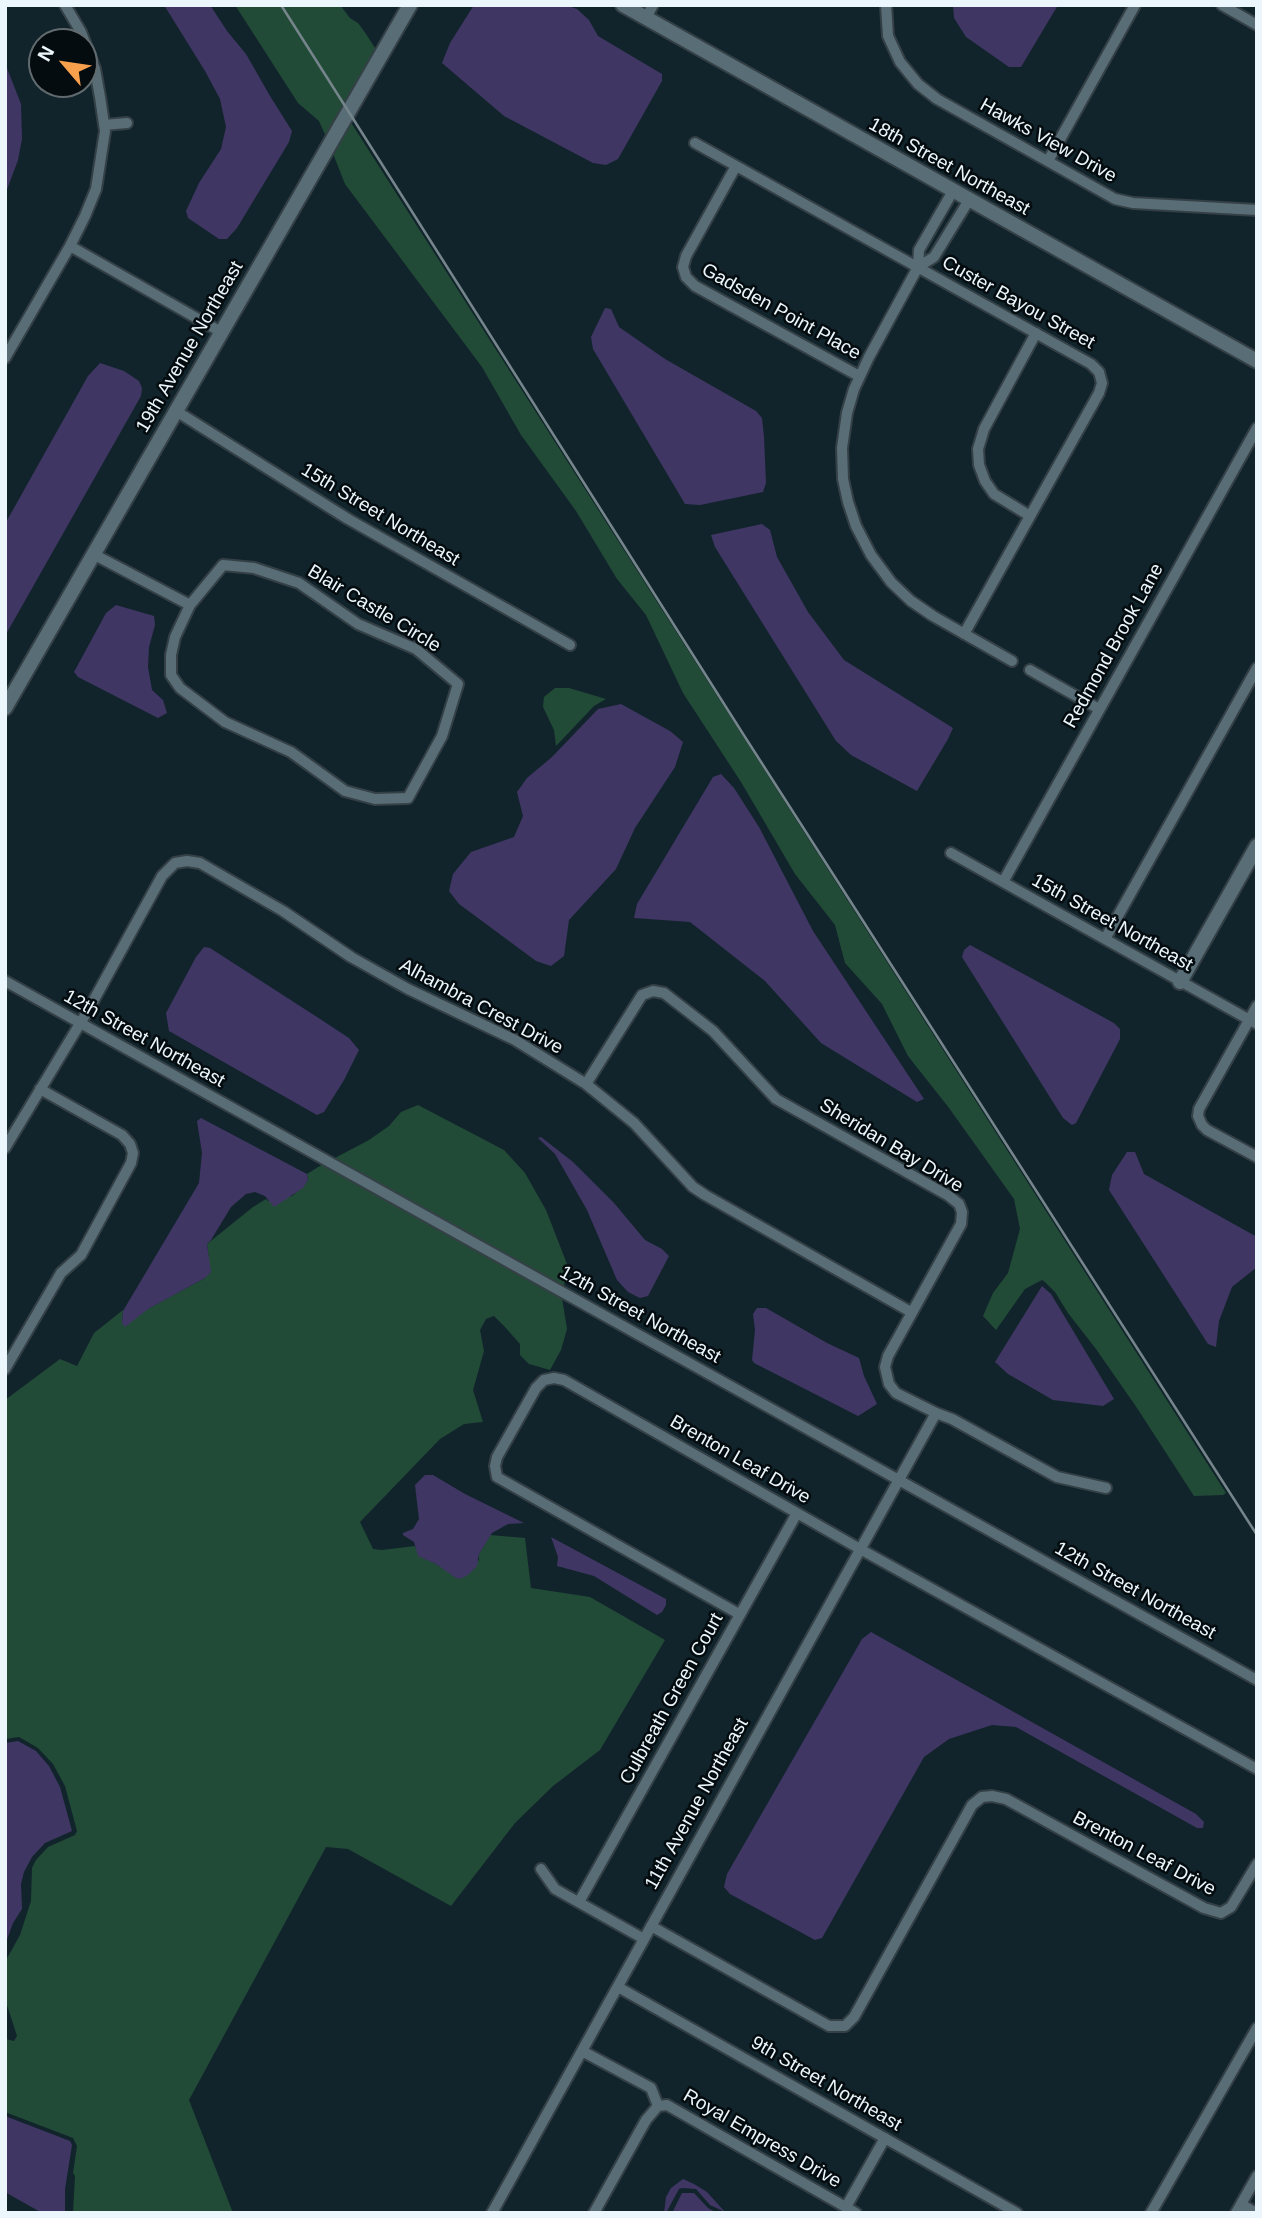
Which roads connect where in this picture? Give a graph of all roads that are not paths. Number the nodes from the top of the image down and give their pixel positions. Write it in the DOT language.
graph roads {
  1 [pos="65,5"];
  2 [pos="410,5"];
  3 [pos="653,5"];
  4 [pos="886,5"];
  5 [pos="1135,5"];
  6 [pos="1222,5"];
  7 [pos="634,10"];
  8 [pos="1257,24"];
  9 [pos="127,123"];
  10 [pos="104,125"];
  11 [pos="695,142"];
  12 [pos="1048,161"];
  13 [pos="736,166"];
  14 [pos="953,191"];
  15 [pos="968,200"];
  16 [pos="1257,210"];
  17 [pos="71,246"];
  18 [pos="918,267"];
  19 [pos="221,332"];
  20 [pos="1036,333"];
  21 [pos="5,358"];
  22 [pos="1257,361"];
  23 [pos="859,376"];
  24 [pos="176,411"];
  25 [pos="1257,428"];
  26 [pos="1254,440"];
  27 [pos="1030,516"];
  28 [pos="93,554"];
  29 [pos="190,605"];
  30 [pos="964,634"];
  31 [pos="570,645"];
  32 [pos="1012,661"];
  33 [pos="1257,668"];
  34 [pos="1030,670"];
  35 [pos="5,708"];
  36 [pos="1099,709"];
  37 [pos="1257,846"];
  38 [pos="951,853"];
  39 [pos="1003,882"];
  40 [pos="1105,939"];
  41 [pos="5,981"];
  42 [pos="1180,982"];
  43 [pos="1257,1006"];
  44 [pos="1253,1021"];
  45 [pos="79,1023"];
  46 [pos="586,1084"];
  47 [pos="40,1089"];
  48 [pos="5,1149"];
  49 [pos="1257,1157"];
  50 [pos="911,1312"];
  51 [pos="5,1369"];
  52 [pos="936,1413"];
  53 [pos="899,1479"];
  54 [pos="1106,1488"];
  55 [pos="797,1513"];
  56 [pos="860,1549"];
  57 [pos="739,1614"];
  58 [pos="1257,1680"];
  59 [pos="1257,1769"];
  60 [pos="1257,1864"];
  61 [pos="541,1869"];
  62 [pos="579,1902"];
  63 [pos="651,1926"];
  64 [pos="644,1939"];
  65 [pos="618,1987"];
  66 [pos="1257,2028"];
  67 [pos="582,2051"];
  68 [pos="658,2106"];
  69 [pos="885,2138"];
  70 [pos="1257,2176"];
  71 [pos="1238,2208"];
  72 [pos="851,2210"];
  73 [pos="492,2213"];
  74 [pos="594,2213"];
  75 [pos="1017,2213"];
  76 [pos="1151,2213"];
  77 [pos="1256,2213"];
  1 -- 10 [label="street"];
  2 -- 19 [label="street, 19th Avenue Northeast"];
  3 -- 7 [label="street"];
  4 -- 12 [label="street, Hawks View Drive"];
  5 -- 12 [label="street"];
  6 -- 8 [label="street"];
  7 -- 14 [label="street, 18th Street Northeast"];
  9 -- 10 [label="street"];
  10 -- 17 [label="street"];
  11 -- 13 [label="street, Custer Bayou Street"];
  12 -- 16 [label="street, Hawks View Drive"];
  13 -- 18 [label="street, Custer Bayou Street"];
  13 -- 23 [label="street, Gadsden Point Place"];
  14 -- 15 [label="street, 18th Street Northeast"];
  14 -- 18 [label="street"];
  15 -- 18 [label="street"];
  15 -- 22 [label="street, 18th Street Northeast"];
  17 -- 19 [label="street"];
  17 -- 21 [label="street"];
  18 -- 20 [label="street, Custer Bayou Street"];
  18 -- 23 [label="street"];
  19 -- 24 [label="street, 19th Avenue Northeast"];
  20 -- 27 [label="street"];
  20 -- 27 [label="street, Custer Bayou Street"];
  23 -- 30 [label="street"];
  24 -- 28 [label="street, 19th Avenue Northeast"];
  24 -- 31 [label="street, 15th Street Northeast"];
  25 -- 26 [label="street, Redmond Brook Lane"];
  26 -- 36 [label="street, Redmond Brook Lane"];
  27 -- 30 [label="street, Custer Bayou Street"];
  28 -- 29 [label="street"];
  28 -- 35 [label="street, 19th Avenue Northeast"];
  29 -- 29 [label="street, Blair Castle Circle"];
  30 -- 32 [label="street"];
  33 -- 40 [label="street"];
  34 -- 36 [label="street"];
  36 -- 39 [label="street, Redmond Brook Lane"];
  37 -- 42 [label="street"];
  38 -- 39 [label="street, 15th Street Northeast"];
  39 -- 40 [label="street, 15th Street Northeast"];
  40 -- 42 [label="street, 15th Street Northeast"];
  41 -- 45 [label="street, 12th Street Northeast"];
  42 -- 44 [label="street, 15th Street Northeast"];
  43 -- 44 [label="street"];
  44 -- 49 [label="street"];
  45 -- 46 [label="street, Alhambra Crest Drive"];
  45 -- 47 [label="street, Alhambra Crest Drive"];
  45 -- 53 [label="street, 12th Street Northeast"];
  46 -- 50 [label="street, Alhambra Crest Drive"];
  46 -- 50 [label="street, Sheridan Bay Drive"];
  47 -- 48 [label="street, Alhambra Crest Drive"];
  47 -- 51 [label="street"];
  50 -- 52 [label="street, Sheridan Bay Drive"];
  52 -- 53 [label="street, 11th Avenue Northeast"];
  52 -- 54 [label="street, Sheridan Bay Drive"];
  53 -- 56 [label="street, 11th Avenue Northeast"];
  53 -- 58 [label="street, 12th Street Northeast"];
  55 -- 56 [label="street, Brenton Leaf Drive"];
  55 -- 57 [label="street, Culbreath Green Court"];
  55 -- 57 [label="street, Brenton Leaf Drive"];
  56 -- 59 [label="street, Brenton Leaf Drive"];
  56 -- 63 [label="street, 11th Avenue Northeast"];
  57 -- 62 [label="street, Culbreath Green Court"];
  60 -- 63 [label="street, Brenton Leaf Drive"];
  61 -- 62 [label="street"];
  62 -- 64 [label="street"];
  63 -- 64 [label="street, 11th Avenue Northeast"];
  64 -- 65 [label="street, 11th Avenue Northeast"];
  65 -- 67 [label="street, 11th Avenue Northeast"];
  65 -- 69 [label="street, 9th Street Northeast"];
  66 -- 76 [label="street"];
  67 -- 68 [label="street"];
  67 -- 73 [label="street, 11th Avenue Northeast"];
  68 -- 72 [label="street, Royal Empress Drive"];
  68 -- 74 [label="street, Royal Empress Drive"];
  69 -- 72 [label="street, Royal Empress Drive"];
  69 -- 75 [label="street, 9th Street Northeast"];
  70 -- 71 [label="street"];
  71 -- 77 [label="street"];
}
